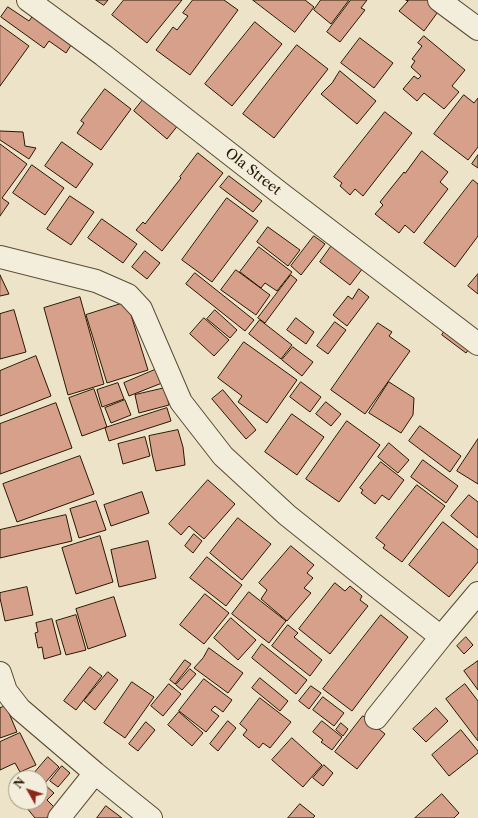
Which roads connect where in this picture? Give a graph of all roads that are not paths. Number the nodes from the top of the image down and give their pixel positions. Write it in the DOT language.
graph roads {
  1 [pos="28,0"];
  2 [pos="439,0"];
  3 [pos="476,25"];
  4 [pos="0,257"];
  5 [pos="478,344"];
  6 [pos="478,593"];
  7 [pos="441,637"];
  8 [pos="0,673"];
  9 [pos="376,718"];
  10 [pos="95,772"];
  11 [pos="59,818"];
  12 [pos="151,818"];
  1 -- 5 [label="street, Ola Street"];
  2 -- 3 [label="street"];
  4 -- 7 [label="street"];
  6 -- 7 [label="street"];
  7 -- 9 [label="street"];
  8 -- 10 [label="street"];
  10 -- 11 [label="street"];
  10 -- 12 [label="street"];
}
